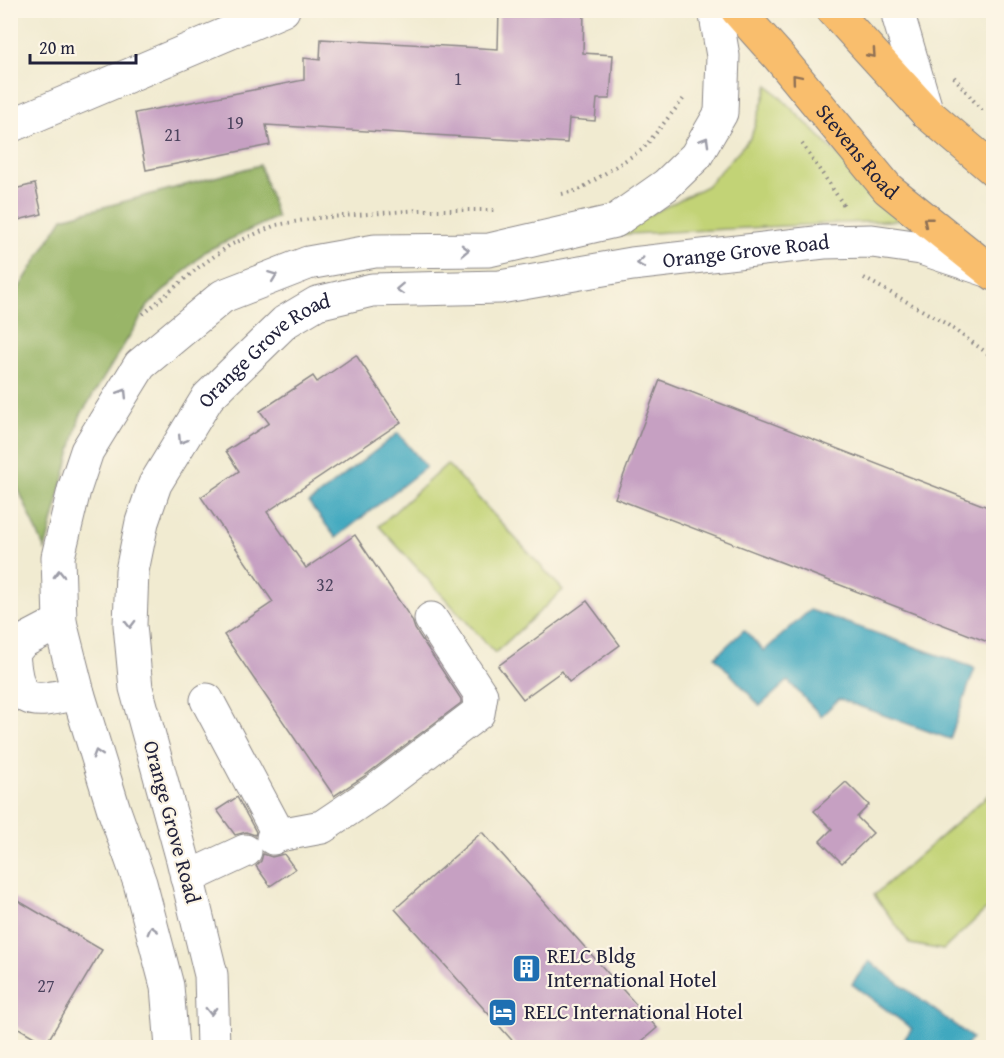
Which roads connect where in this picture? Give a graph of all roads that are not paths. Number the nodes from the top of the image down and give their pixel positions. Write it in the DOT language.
graph roads {
  1 [pos="283,10"];
  2 [pos="715,10"];
  3 [pos="737,10"];
  4 [pos="833,10"];
  5 [pos="898,10"];
  6 [pos="927,113"];
  7 [pos="10,126"];
  8 [pos="993,170"];
  9 [pos="991,273"];
  10 [pos="431,619"];
  11 [pos="60,622"];
  12 [pos="78,693"];
  13 [pos="207,700"];
  14 [pos="266,841"];
  15 [pos="187,878"];
  16 [pos="172,1047"];
  17 [pos="213,1047"];
  1 -- 7 [label="street"];
  11 -- 2 [label="street, one-way"];
  9 -- 3 [label="main road, Stevens Road, one-way"];
  4 -- 6 [label="main road, one-way"];
  5 -- 6 [label="street"];
  6 -- 8 [label="main road"];
  9 -- 15 [label="street, Orange Grove Road, one-way"];
  10 -- 14 [label="street"];
  11 -- 12 [label="street"];
  11 -- 12 [label="street"];
  16 -- 12 [label="street, one-way"];
  13 -- 14 [label="street"];
  14 -- 15 [label="street"];
  15 -- 17 [label="street, Orange Grove Road, one-way"];
}
